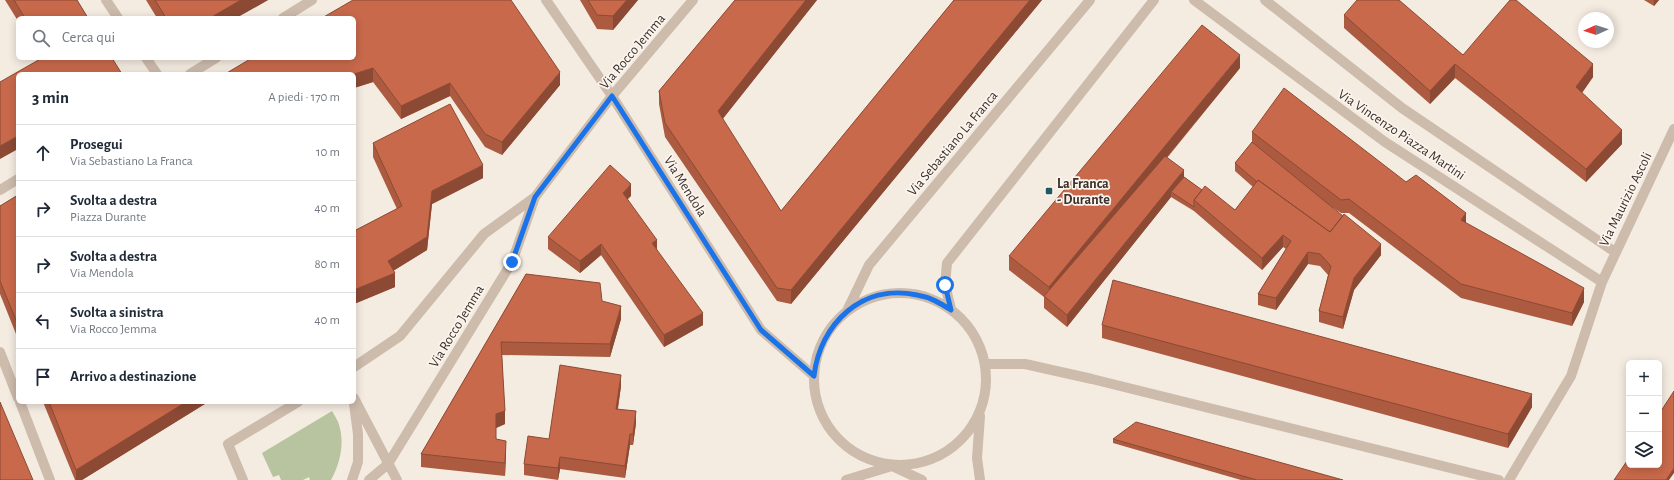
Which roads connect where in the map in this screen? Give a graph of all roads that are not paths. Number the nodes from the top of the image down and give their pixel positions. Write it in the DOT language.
graph roads {
  1 [pos="106,0"];
  2 [pos="312,0"];
  3 [pos="546,0"];
  4 [pos="693,0"];
  5 [pos="1090,0"];
  6 [pos="1154,0"];
  7 [pos="1194,0"];
  8 [pos="1266,0"];
  9 [pos="117,16"];
  10 [pos="285,16"];
  11 [pos="147,60"];
  12 [pos="213,60"];
  13 [pos="156,72"];
  14 [pos="193,72"];
  15 [pos="612,96"];
  16 [pos="1674,129"];
  17 [pos="16,180"];
  18 [pos="0,190"];
  19 [pos="535,197"];
  20 [pos="1615,252"];
  21 [pos="1602,282"];
  22 [pos="951,310"];
  23 [pos="847,311"];
  24 [pos="0,352"];
  25 [pos="985,364"];
  26 [pos="356,366"];
  27 [pos="814,376"];
  28 [pos="16,393"];
  29 [pos="356,402"];
  30 [pos="21,404"];
  31 [pos="295,404"];
  32 [pos="354,404"];
  33 [pos="981,408"];
  34 [pos="388,464"];
  35 [pos="892,466"];
  36 [pos="50,480"];
  37 [pos="243,480"];
  38 [pos="352,480"];
  39 [pos="369,480"];
  40 [pos="397,480"];
  41 [pos="846,480"];
  42 [pos="922,480"];
  43 [pos="980,480"];
  44 [pos="1500,480"];
  45 [pos="1509,480"];
  1 -- 9 [label="street"];
  2 -- 10 [label="street"];
  3 -- 15 [label="street, Via Mendola"];
  4 -- 15 [label="street, Via Rocco Jemma"];
  5 -- 23 [label="street, Via Sebastiano La Franca"];
  6 -- 22 [label="street"];
  7 -- 21 [label="street, Via Vincenzo Piazza Martini"];
  8 -- 20 [label="street, Via Vincenzo Piazza Martini"];
  11 -- 13 [label="street"];
  12 -- 14 [label="street"];
  15 -- 19 [label="street, Via Rocco Jemma"];
  15 -- 27 [label="street, Via Mendola"];
  16 -- 20 [label="street, Via Maurizio Ascoli"];
  17 -- 18 [label="street"];
  19 -- 26 [label="street, Via Rocco Jemma"];
  19 -- 34 [label="street, Via Rocco Jemma"];
  20 -- 21 [label="street, Via Maurizio Ascoli"];
  21 -- 45 [label="street, Via Maurizio Ascoli"];
  22 -- 23 [label="street"];
  22 -- 25 [label="street"];
  23 -- 27 [label="street"];
  24 -- 28 [label="street"];
  25 -- 33 [label="street"];
  25 -- 44 [label="street"];
  27 -- 35 [label="street"];
  29 -- 34 [label="street"];
  30 -- 36 [label="street"];
  31 -- 37 [label="street"];
  32 -- 38 [label="street"];
  33 -- 35 [label="street"];
  33 -- 43 [label="street"];
  34 -- 39 [label="street, Via Rocco Jemma"];
  34 -- 40 [label="street"];
  35 -- 41 [label="street"];
  35 -- 42 [label="street"];
}
